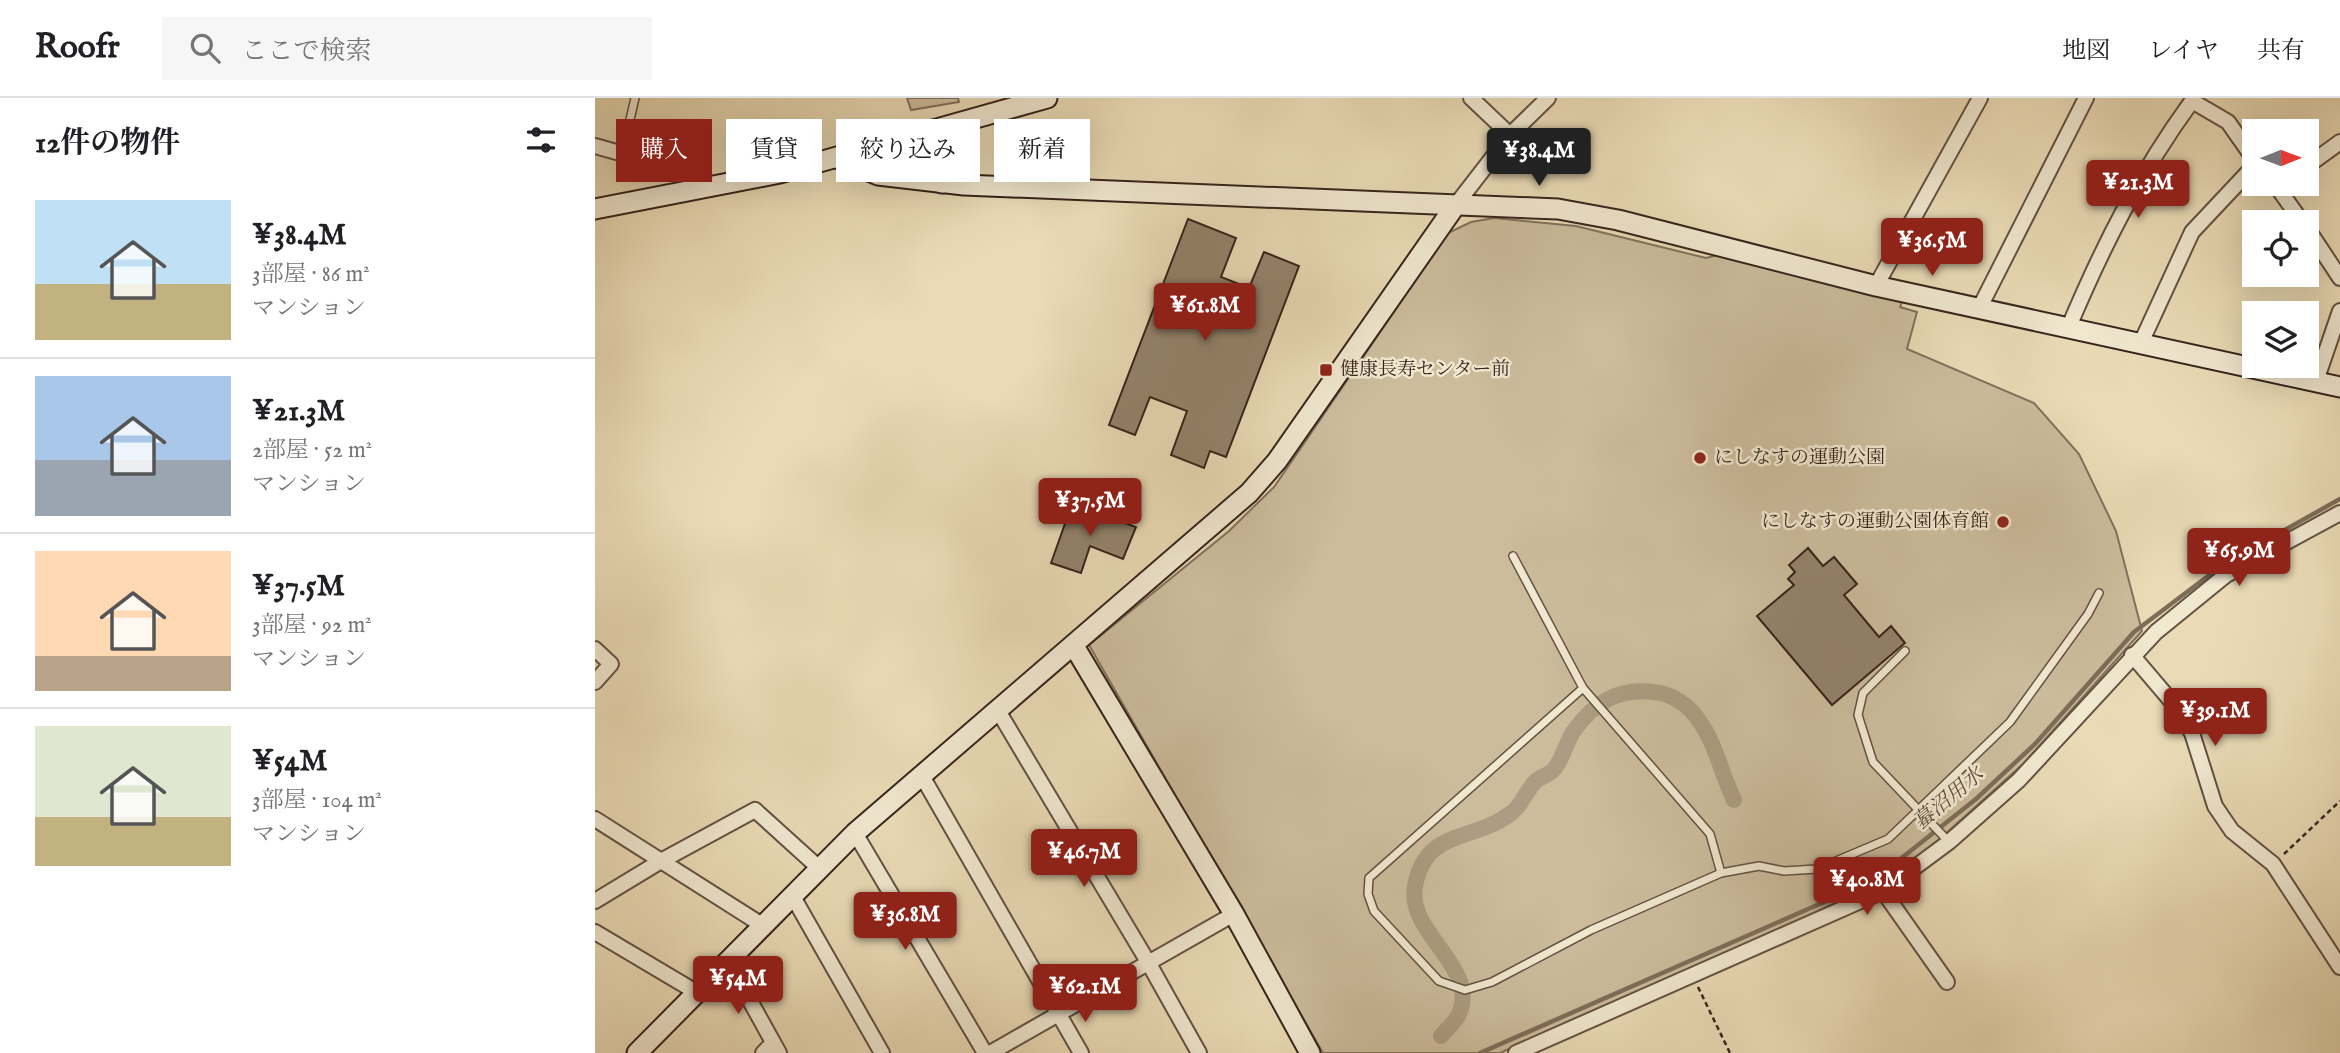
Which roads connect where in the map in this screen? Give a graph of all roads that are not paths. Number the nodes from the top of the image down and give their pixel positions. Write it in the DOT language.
graph roads {
  1 [pos="635,98"];
  2 [pos="1047,98"];
  3 [pos="1471,98"];
  4 [pos="1548,98"];
  5 [pos="1980,98"];
  6 [pos="2086,98"];
  7 [pos="630,119"];
  8 [pos="974,119"];
  9 [pos="1510,135"];
  10 [pos="2242,142"];
  11 [pos="2340,142"];
  12 [pos="595,146"];
  13 [pos="616,152"];
  14 [pos="2319,157"];
  15 [pos="836,158"];
  16 [pos="2242,179"];
  17 [pos="705,182"];
  18 [pos="934,182"];
  19 [pos="942,183"];
  20 [pos="714,188"];
  21 [pos="1455,206"];
  22 [pos="595,209"];
  23 [pos="2319,246"];
  24 [pos="2340,248"];
  25 [pos="2326,257"];
  26 [pos="2340,278"];
  27 [pos="1876,286"];
  28 [pos="1979,309"];
  29 [pos="2340,311"];
  30 [pos="2068,329"];
  31 [pos="2140,345"];
  32 [pos="2316,381"];
  33 [pos="2340,387"];
  34 [pos="2340,513"];
  35 [pos="1513,556"];
  36 [pos="2099,593"];
  37 [pos="1075,646"];
  38 [pos="595,649"];
  39 [pos="1905,651"];
  40 [pos="2132,655"];
  41 [pos="595,682"];
  42 [pos="1583,688"];
  43 [pos="997,709"];
  44 [pos="922,776"];
  45 [pos="1918,807"];
  46 [pos="595,819"];
  47 [pos="855,833"];
  48 [pos="1949,842"];
  49 [pos="661,861"];
  50 [pos="819,868"];
  51 [pos="1721,873"];
  52 [pos="1882,891"];
  53 [pos="792,895"];
  54 [pos="595,901"];
  55 [pos="1234,914"];
  56 [pos="762,925"];
  57 [pos="595,933"];
  58 [pos="728,961"];
  59 [pos="1149,962"];
  60 [pos="2340,967"];
  61 [pos="1947,982"];
  62 [pos="696,992"];
  63 [pos="1058,1012"];
  64 [pos="772,1049"];
  65 [pos="637,1053"];
  66 [pos="882,1053"];
  67 [pos="988,1053"];
  68 [pos="1081,1053"];
  69 [pos="1199,1053"];
  70 [pos="1310,1053"];
  71 [pos="1516,1053"];
  1 -- 7 [label="lane"];
  2 -- 8 [label="street"];
  3 -- 9 [label="street"];
  4 -- 9 [label="street"];
  5 -- 27 [label="street"];
  6 -- 28 [label="street"];
  9 -- 21 [label="street"];
  10 -- 30 [label="street"];
  11 -- 14 [label="street"];
  12 -- 13 [label="street"];
  15 -- 20 [label="street"];
  16 -- 31 [label="street"];
  17 -- 20 [label="street"];
  18 -- 19 [label="street"];
  19 -- 21 [label="street"];
  20 -- 22 [label="street"];
  21 -- 27 [label="street"];
  21 -- 37 [label="street"];
  23 -- 25 [label="street"];
  24 -- 25 [label="street"];
  25 -- 26 [label="street"];
  27 -- 28 [label="street"];
  28 -- 30 [label="street"];
  29 -- 32 [label="street"];
  30 -- 31 [label="street"];
  31 -- 32 [label="street"];
  32 -- 33 [label="street"];
  34 -- 40 [label="street"];
  35 -- 42 [label="lane"];
  36 -- 45 [label="lane"];
  37 -- 43 [label="street"];
  37 -- 55 [label="street"];
  38 -- 41 [label="street"];
  39 -- 45 [label="lane"];
  40 -- 48 [label="street"];
  40 -- 60 [label="street"];
  42 -- 51 [label="lane"];
  42 -- 51 [label="lane"];
  43 -- 44 [label="street"];
  43 -- 59 [label="street"];
  44 -- 47 [label="street"];
  44 -- 63 [label="street"];
  45 -- 48 [label="lane"];
  45 -- 51 [label="lane"];
  46 -- 49 [label="street"];
  47 -- 50 [label="street"];
  47 -- 67 [label="street"];
  48 -- 52 [label="street"];
  49 -- 50 [label="street"];
  49 -- 54 [label="street"];
  49 -- 56 [label="street"];
  50 -- 53 [label="street"];
  52 -- 61 [label="street"];
  52 -- 71 [label="street"];
  53 -- 56 [label="street"];
  53 -- 66 [label="street"];
  55 -- 59 [label="street"];
  55 -- 70 [label="street"];
  56 -- 58 [label="street"];
  57 -- 62 [label="street"];
  58 -- 62 [label="street"];
  58 -- 64 [label="street"];
  59 -- 63 [label="street"];
  59 -- 69 [label="street"];
  62 -- 65 [label="street"];
  63 -- 67 [label="street"];
  63 -- 68 [label="street"];
}
